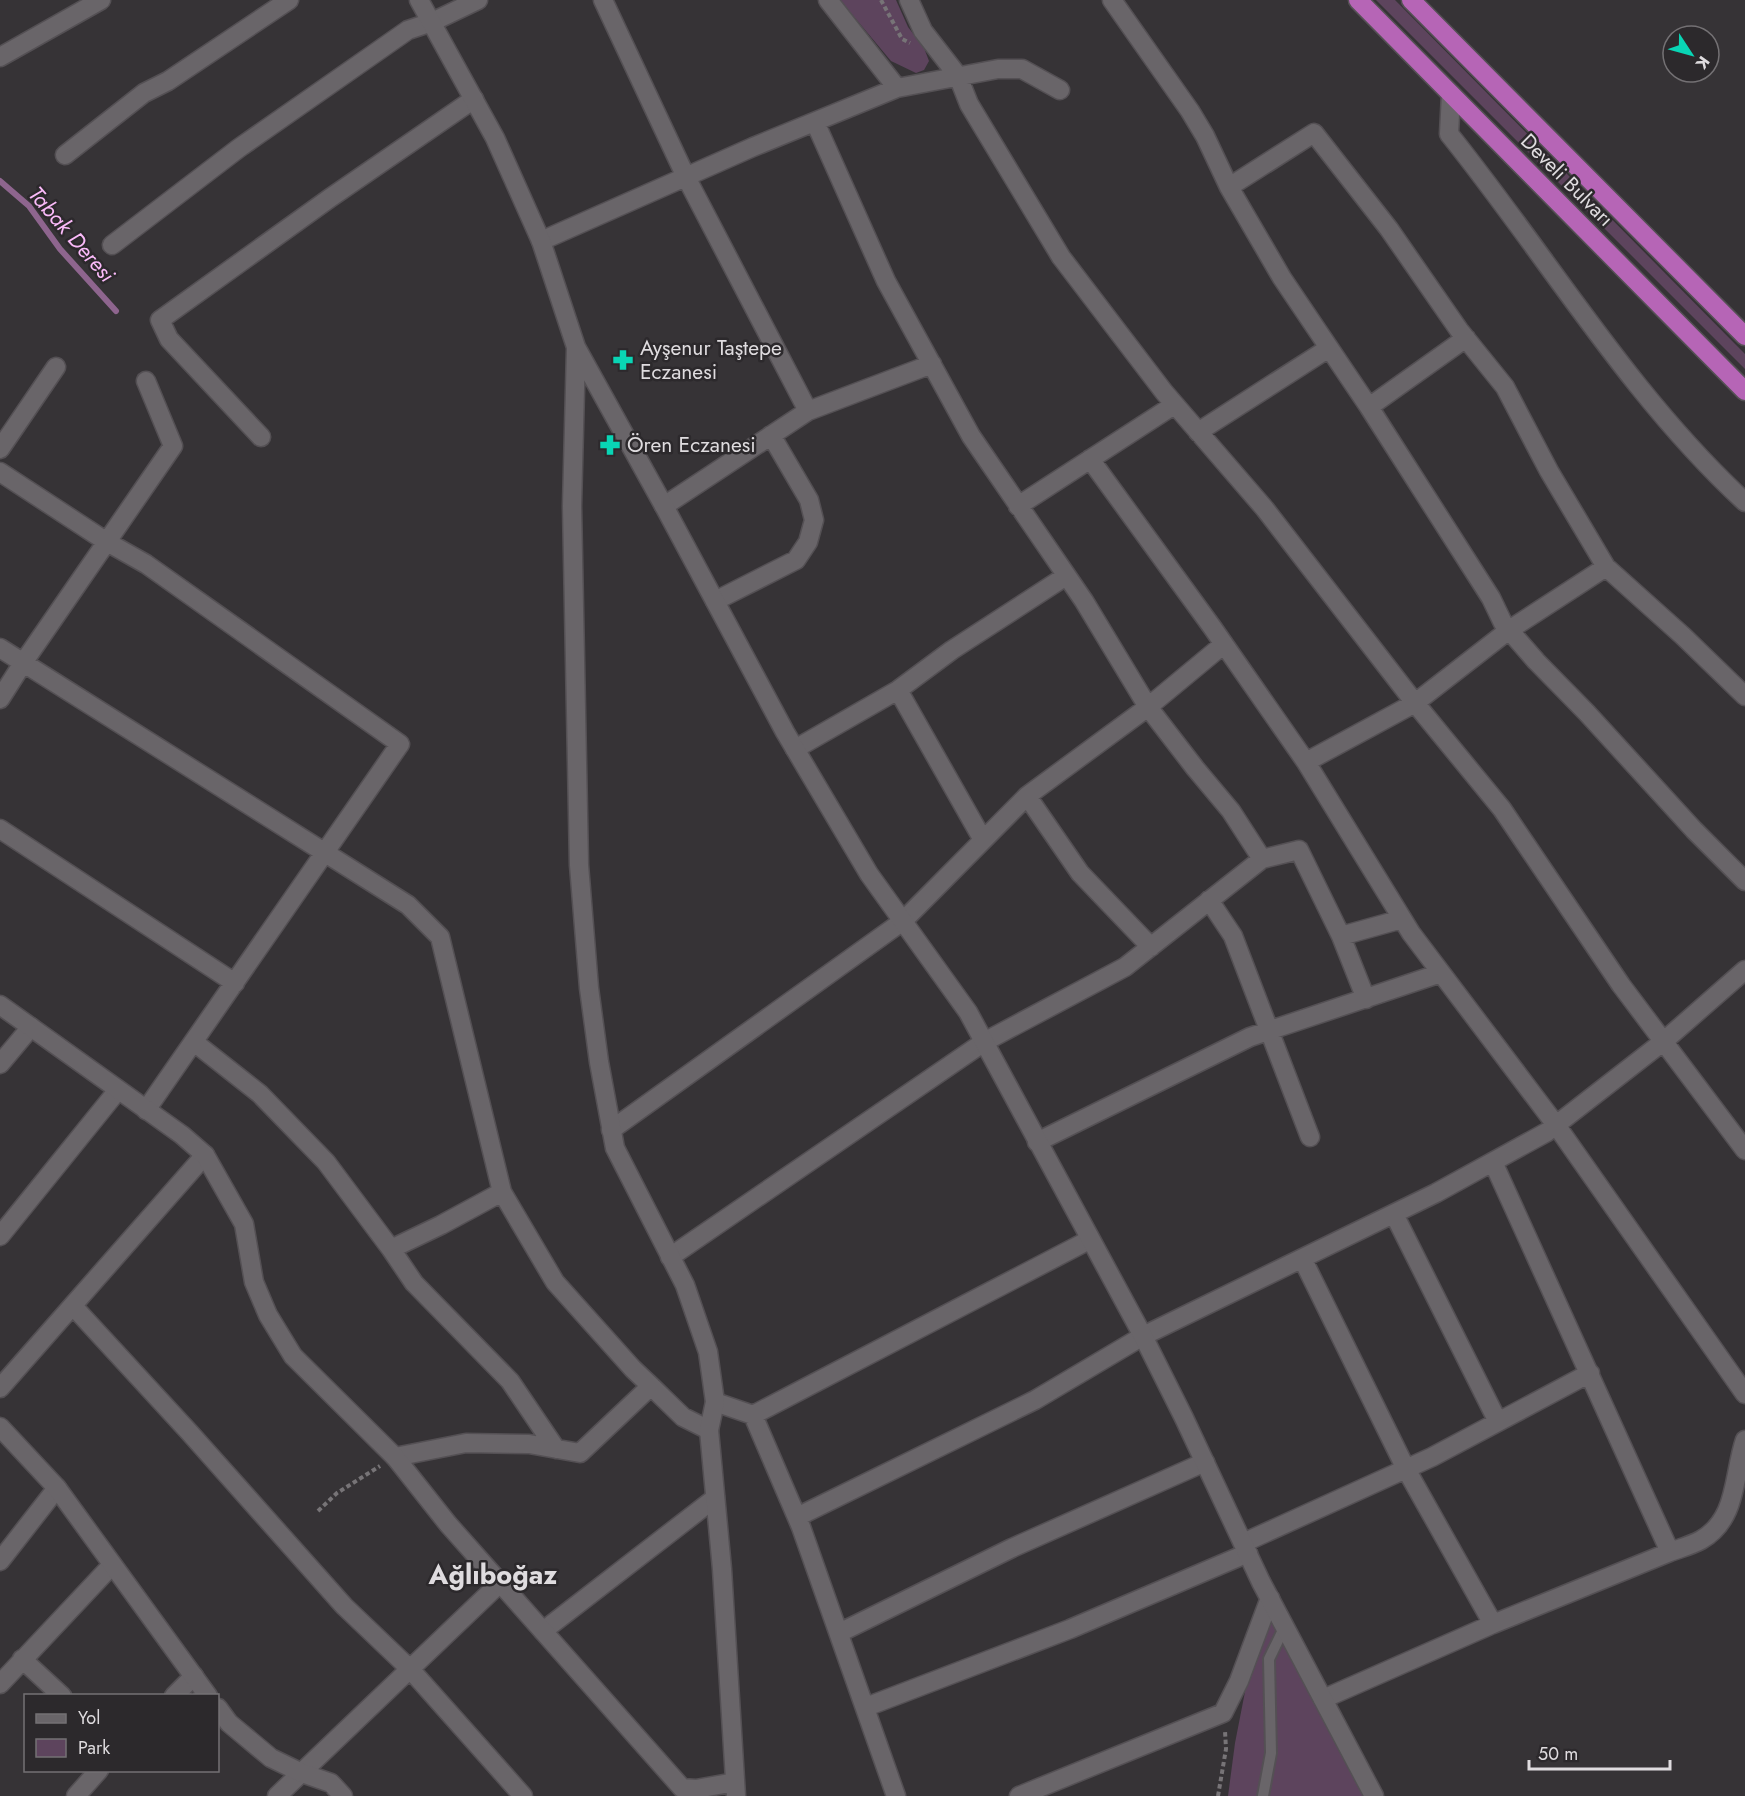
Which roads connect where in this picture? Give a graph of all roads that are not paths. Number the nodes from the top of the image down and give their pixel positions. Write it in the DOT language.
graph roads {
  1 [pos="101,0"];
  2 [pos="290,0"];
  3 [pos="419,0"];
  4 [pos="478,0"];
  5 [pos="603,0"];
  6 [pos="828,0"];
  7 [pos="909,0"];
  8 [pos="1112,0"];
  9 [pos="1358,0"];
  10 [pos="1411,0"];
  11 [pos="432,22"];
  12 [pos="0,57"];
  13 [pos="958,76"];
  14 [pos="897,88"];
  15 [pos="1060,90"];
  16 [pos="1451,94"];
  17 [pos="474,99"];
  18 [pos="815,122"];
  19 [pos="65,155"];
  20 [pos="686,177"];
  21 [pos="1229,187"];
  22 [pos="541,241"];
  23 [pos="112,245"];
  24 [pos="1745,336"];
  25 [pos="1466,338"];
  26 [pos="576,347"];
  27 [pos="1329,348"];
  28 [pos="932,364"];
  29 [pos="56,367"];
  30 [pos="146,381"];
  31 [pos="1745,391"];
  32 [pos="1174,405"];
  33 [pos="1369,406"];
  34 [pos="808,411"];
  35 [pos="1198,432"];
  36 [pos="771,435"];
  37 [pos="261,436"];
  38 [pos="0,449"];
  39 [pos="1090,459"];
  40 [pos="0,472"];
  41 [pos="1745,502"];
  42 [pos="664,506"];
  43 [pos="1018,506"];
  44 [pos="107,543"];
  45 [pos="1606,567"];
  46 [pos="1066,576"];
  47 [pos="715,601"];
  48 [pos="1509,630"];
  49 [pos="1224,644"];
  50 [pos="0,648"];
  51 [pos="23,663"];
  52 [pos="898,690"];
  53 [pos="1745,696"];
  54 [pos="0,699"];
  55 [pos="1415,703"];
  56 [pos="1148,708"];
  57 [pos="795,749"];
  58 [pos="1305,762"];
  59 [pos="1027,796"];
  60 [pos="0,829"];
  61 [pos="983,840"];
  62 [pos="325,852"];
  63 [pos="1262,859"];
  64 [pos="1745,881"];
  65 [pos="1209,900"];
  66 [pos="1402,919"];
  67 [pos="903,921"];
  68 [pos="1341,936"];
  69 [pos="1151,946"];
  70 [pos="1745,970"];
  71 [pos="1441,973"];
  72 [pos="235,983"];
  73 [pos="1366,999"];
  74 [pos="0,1005"];
  75 [pos="31,1027"];
  76 [pos="1269,1031"];
  77 [pos="1664,1041"];
  78 [pos="194,1042"];
  79 [pos="984,1042"];
  80 [pos="0,1064"];
  81 [pos="118,1090"];
  82 [pos="146,1110"];
  83 [pos="1556,1125"];
  84 [pos="611,1130"];
  85 [pos="1310,1137"];
  86 [pos="1037,1142"];
  87 [pos="1745,1150"];
  88 [pos="205,1155"];
  89 [pos="1493,1161"];
  90 [pos="502,1192"];
  91 [pos="1394,1214"];
  92 [pos="0,1236"];
  93 [pos="1089,1240"];
  94 [pos="391,1249"];
  95 [pos="670,1257"];
  96 [pos="1303,1260"];
  97 [pos="73,1306"];
  98 [pos="1143,1336"];
  99 [pos="1590,1373"];
  100 [pos="651,1386"];
  101 [pos="0,1389"];
  102 [pos="1745,1394"];
  103 [pos="715,1402"];
  104 [pos="753,1415"];
  105 [pos="1498,1422"];
  106 [pos="0,1427"];
  107 [pos="709,1430"];
  108 [pos="1745,1440"];
  109 [pos="556,1449"];
  110 [pos="395,1457"];
  111 [pos="1205,1462"];
  112 [pos="1406,1469"];
  113 [pos="57,1488"];
  114 [pos="715,1498"];
  115 [pos="797,1517"];
  116 [pos="1246,1548"];
  117 [pos="1670,1552"];
  118 [pos="0,1561"];
  119 [pos="112,1565"];
  120 [pos="500,1583"];
  121 [pos="1270,1598"];
  122 [pos="1493,1624"];
  123 [pos="1285,1626"];
  124 [pos="543,1631"];
  125 [pos="839,1633"];
  126 [pos="22,1659"];
  127 [pos="410,1669"];
  128 [pos="194,1676"];
  129 [pos="0,1684"];
  130 [pos="61,1694"];
  131 [pos="175,1694"];
  132 [pos="207,1694"];
  133 [pos="1323,1699"];
  134 [pos="866,1707"];
  135 [pos="219,1709"];
  136 [pos="97,1772"];
  137 [pos="302,1773"];
  138 [pos="736,1789"];
  139 [pos="676,1792"];
  140 [pos="76,1796"];
  141 [pos="277,1796"];
  142 [pos="343,1796"];
  143 [pos="523,1796"];
  144 [pos="896,1796"];
  145 [pos="1019,1796"];
  146 [pos="1263,1796"];
  147 [pos="1374,1796"];
  1 -- 12 [label="street"];
  2 -- 19 [label="street"];
  3 -- 11 [label="street"];
  4 -- 11 [label="street"];
  5 -- 20 [label="street"];
  6 -- 14 [label="street"];
  7 -- 13 [label="street"];
  8 -- 21 [label="street"];
  9 -- 16 [label="highway, Develi Bulvarı"];
  10 -- 24 [label="highway, Develi Bulvarı"];
  11 -- 17 [label="street"];
  11 -- 23 [label="street"];
  13 -- 14 [label="street"];
  13 -- 15 [label="street"];
  13 -- 32 [label="street"];
  14 -- 18 [label="street"];
  16 -- 31 [label="highway, Develi Bulvarı"];
  16 -- 41 [label="street"];
  17 -- 22 [label="street"];
  17 -- 37 [label="street"];
  18 -- 20 [label="street"];
  18 -- 28 [label="street"];
  20 -- 22 [label="street"];
  20 -- 34 [label="street"];
  21 -- 25 [label="street"];
  21 -- 27 [label="street"];
  22 -- 26 [label="street"];
  25 -- 33 [label="street"];
  25 -- 45 [label="street"];
  26 -- 42 [label="street"];
  26 -- 84 [label="street"];
  27 -- 33 [label="street"];
  27 -- 35 [label="street"];
  28 -- 34 [label="street"];
  28 -- 43 [label="street"];
  29 -- 38 [label="street"];
  30 -- 44 [label="street"];
  32 -- 35 [label="street"];
  32 -- 39 [label="street"];
  33 -- 48 [label="street"];
  34 -- 36 [label="street"];
  35 -- 55 [label="street"];
  36 -- 42 [label="street"];
  36 -- 47 [label="street"];
  39 -- 43 [label="street"];
  39 -- 49 [label="street"];
  40 -- 44 [label="street"];
  42 -- 47 [label="street"];
  43 -- 46 [label="street"];
  44 -- 51 [label="street"];
  44 -- 62 [label="street"];
  45 -- 48 [label="street"];
  45 -- 53 [label="street"];
  46 -- 52 [label="street"];
  46 -- 56 [label="street"];
  47 -- 57 [label="street"];
  48 -- 55 [label="street"];
  48 -- 64 [label="street"];
  49 -- 56 [label="street"];
  49 -- 58 [label="street"];
  50 -- 51 [label="street"];
  51 -- 54 [label="street"];
  51 -- 62 [label="street"];
  52 -- 57 [label="street"];
  52 -- 61 [label="street"];
  55 -- 58 [label="street"];
  55 -- 77 [label="street"];
  56 -- 59 [label="street"];
  56 -- 63 [label="street"];
  57 -- 67 [label="street"];
  58 -- 66 [label="street"];
  59 -- 61 [label="street"];
  59 -- 69 [label="street"];
  60 -- 72 [label="street"];
  61 -- 67 [label="street"];
  62 -- 72 [label="street"];
  62 -- 90 [label="street"];
  63 -- 65 [label="street"];
  63 -- 68 [label="street"];
  65 -- 69 [label="street"];
  65 -- 76 [label="street"];
  66 -- 68 [label="street"];
  66 -- 71 [label="street"];
  67 -- 79 [label="street"];
  67 -- 84 [label="street"];
  68 -- 73 [label="street"];
  69 -- 79 [label="street"];
  70 -- 77 [label="street"];
  71 -- 73 [label="street"];
  71 -- 83 [label="street"];
  72 -- 78 [label="street"];
  73 -- 76 [label="street"];
  74 -- 75 [label="street"];
  75 -- 80 [label="street"];
  75 -- 81 [label="street"];
  76 -- 85 [label="street"];
  76 -- 86 [label="street"];
  77 -- 83 [label="street"];
  77 -- 87 [label="street"];
  78 -- 82 [label="street"];
  78 -- 94 [label="street"];
  79 -- 86 [label="street"];
  79 -- 95 [label="street"];
  81 -- 82 [label="street"];
  81 -- 92 [label="street"];
  82 -- 88 [label="street"];
  83 -- 89 [label="street"];
  83 -- 102 [label="street"];
  84 -- 95 [label="street"];
  86 -- 93 [label="street"];
  88 -- 97 [label="street"];
  88 -- 110 [label="street"];
  89 -- 91 [label="street"];
  89 -- 99 [label="street"];
  90 -- 94 [label="street"];
  90 -- 100 [label="street"];
  91 -- 96 [label="street"];
  91 -- 105 [label="street"];
  93 -- 98 [label="street"];
  93 -- 104 [label="street"];
  94 -- 109 [label="street"];
  95 -- 103 [label="street"];
  96 -- 98 [label="street"];
  96 -- 112 [label="street"];
  97 -- 101 [label="street"];
  97 -- 127 [label="street"];
  98 -- 111 [label="street"];
  98 -- 115 [label="street"];
  99 -- 105 [label="street"];
  99 -- 117 [label="street"];
  100 -- 107 [label="street"];
  100 -- 109 [label="street"];
  103 -- 104 [label="street"];
  103 -- 107 [label="street"];
  104 -- 115 [label="street"];
  105 -- 112 [label="street"];
  106 -- 113 [label="street"];
  107 -- 114 [label="street"];
  108 -- 117 [label="street"];
  109 -- 110 [label="street"];
  110 -- 120 [label="street"];
  111 -- 116 [label="street"];
  111 -- 125 [label="street"];
  112 -- 116 [label="street"];
  112 -- 122 [label="street"];
  113 -- 118 [label="street"];
  113 -- 119 [label="street"];
  114 -- 124 [label="street"];
  114 -- 138 [label="street"];
  115 -- 125 [label="street"];
  116 -- 121 [label="street"];
  116 -- 134 [label="street"];
  117 -- 122 [label="street"];
  119 -- 126 [label="street"];
  119 -- 128 [label="street"];
  120 -- 124 [label="street"];
  120 -- 127 [label="street"];
  121 -- 123 [label="street"];
  121 -- 145 [label="street"];
  122 -- 133 [label="street"];
  123 -- 133 [label="street"];
  123 -- 146 [label="lane"];
  124 -- 139 [label="street"];
  125 -- 134 [label="street"];
  126 -- 129 [label="street"];
  126 -- 130 [label="street"];
  127 -- 137 [label="street"];
  127 -- 143 [label="street"];
  128 -- 131 [label="street"];
  128 -- 132 [label="street"];
  133 -- 147 [label="street"];
  134 -- 144 [label="street"];
  135 -- 137 [label="street"];
  136 -- 140 [label="street"];
  137 -- 141 [label="street"];
  137 -- 142 [label="street"];
  138 -- 139 [label="street"];
}
